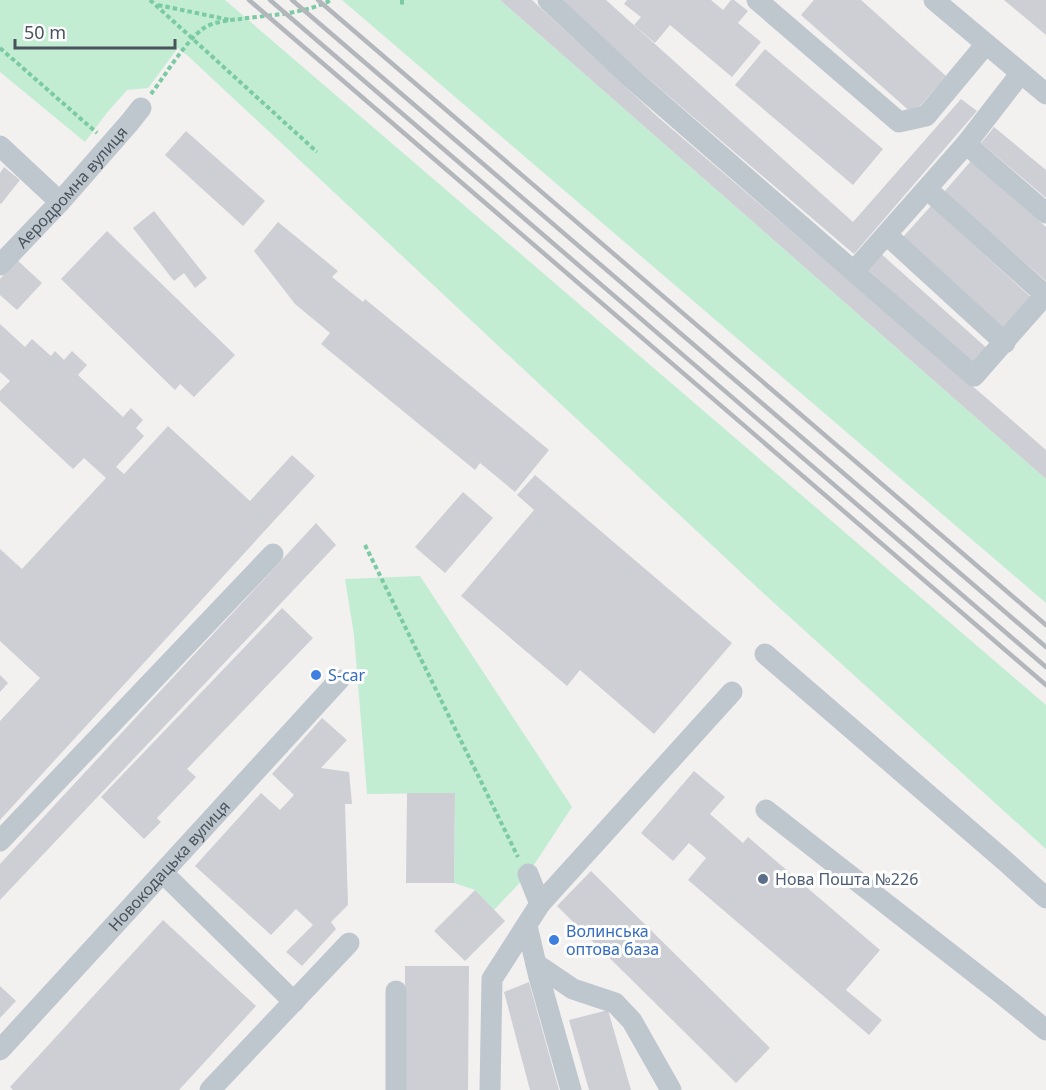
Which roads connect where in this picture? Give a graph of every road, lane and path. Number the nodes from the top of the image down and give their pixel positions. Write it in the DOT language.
graph roads {
  1 [pos="150,0"];
  2 [pos="331,0"];
  3 [pos="548,0"];
  4 [pos="757,0"];
  5 [pos="155,4"];
  6 [pos="946,4"];
  7 [pos="231,20"];
  8 [pos="193,37"];
  9 [pos="986,44"];
  10 [pos="0,48"];
  11 [pos="1021,73"];
  12 [pos="1046,94"];
  13 [pos="141,108"];
  14 [pos="110,144"];
  15 [pos="966,144"];
  16 [pos="0,146"];
  17 [pos="317,152"];
  18 [pos="927,189"];
  19 [pos="60,202"];
  20 [pos="1046,213"];
  21 [pos="887,235"];
  22 [pos="0,265"];
  23 [pos="854,272"];
  24 [pos="1046,294"];
  25 [pos="1005,343"];
  26 [pos="365,545"];
  27 [pos="273,554"];
  28 [pos="765,654"];
  29 [pos="339,681"];
  30 [pos="732,692"];
  31 [pos="765,810"];
  32 [pos="0,841"];
  33 [pos="163,873"];
  34 [pos="528,874"];
  35 [pos="1046,898"];
  36 [pos="540,904"];
  37 [pos="527,926"];
  38 [pos="349,943"];
  39 [pos="536,964"];
  40 [pos="396,991"];
  41 [pos="294,1002"];
  42 [pos="1046,1030"];
  43 [pos="0,1050"];
  44 [pos="210,1090"];
  45 [pos="396,1090"];
  46 [pos="490,1090"];
  47 [pos="571,1090"];
  48 [pos="671,1090"];
  1 -- 5 [label="path"];
  2 -- 7 [label="path"];
  3 -- 23 [label="street"];
  4 -- 9 [label="street"];
  5 -- 7 [label="path"];
  5 -- 8 [label="path"];
  6 -- 9 [label="street"];
  7 -- 8 [label="path"];
  8 -- 13 [label="path"];
  8 -- 17 [label="path"];
  9 -- 11 [label="street"];
  10 -- 14 [label="path"];
  11 -- 12 [label="street"];
  11 -- 15 [label="street"];
  13 -- 14 [label="street, Аеродромна вулиця"];
  14 -- 19 [label="street, Аеродромна вулиця"];
  15 -- 18 [label="street"];
  15 -- 20 [label="street"];
  16 -- 19 [label="street"];
  18 -- 21 [label="street"];
  18 -- 24 [label="street"];
  19 -- 22 [label="street, Аеродромна вулиця"];
  21 -- 23 [label="street"];
  21 -- 25 [label="street"];
  23 -- 25 [label="street"];
  24 -- 25 [label="street"];
  26 -- 34 [label="path"];
  27 -- 32 [label="street"];
  28 -- 35 [label="street"];
  29 -- 33 [label="street, Новокодацька вулиця"];
  30 -- 36 [label="street"];
  31 -- 42 [label="street"];
  33 -- 41 [label="street"];
  33 -- 43 [label="street, Новокодацька вулиця"];
  34 -- 36 [label="street"];
  36 -- 37 [label="street"];
  37 -- 39 [label="street"];
  37 -- 46 [label="street"];
  38 -- 41 [label="street"];
  39 -- 47 [label="street"];
  39 -- 48 [label="street"];
  40 -- 45 [label="street"];
  41 -- 44 [label="street"];
}
